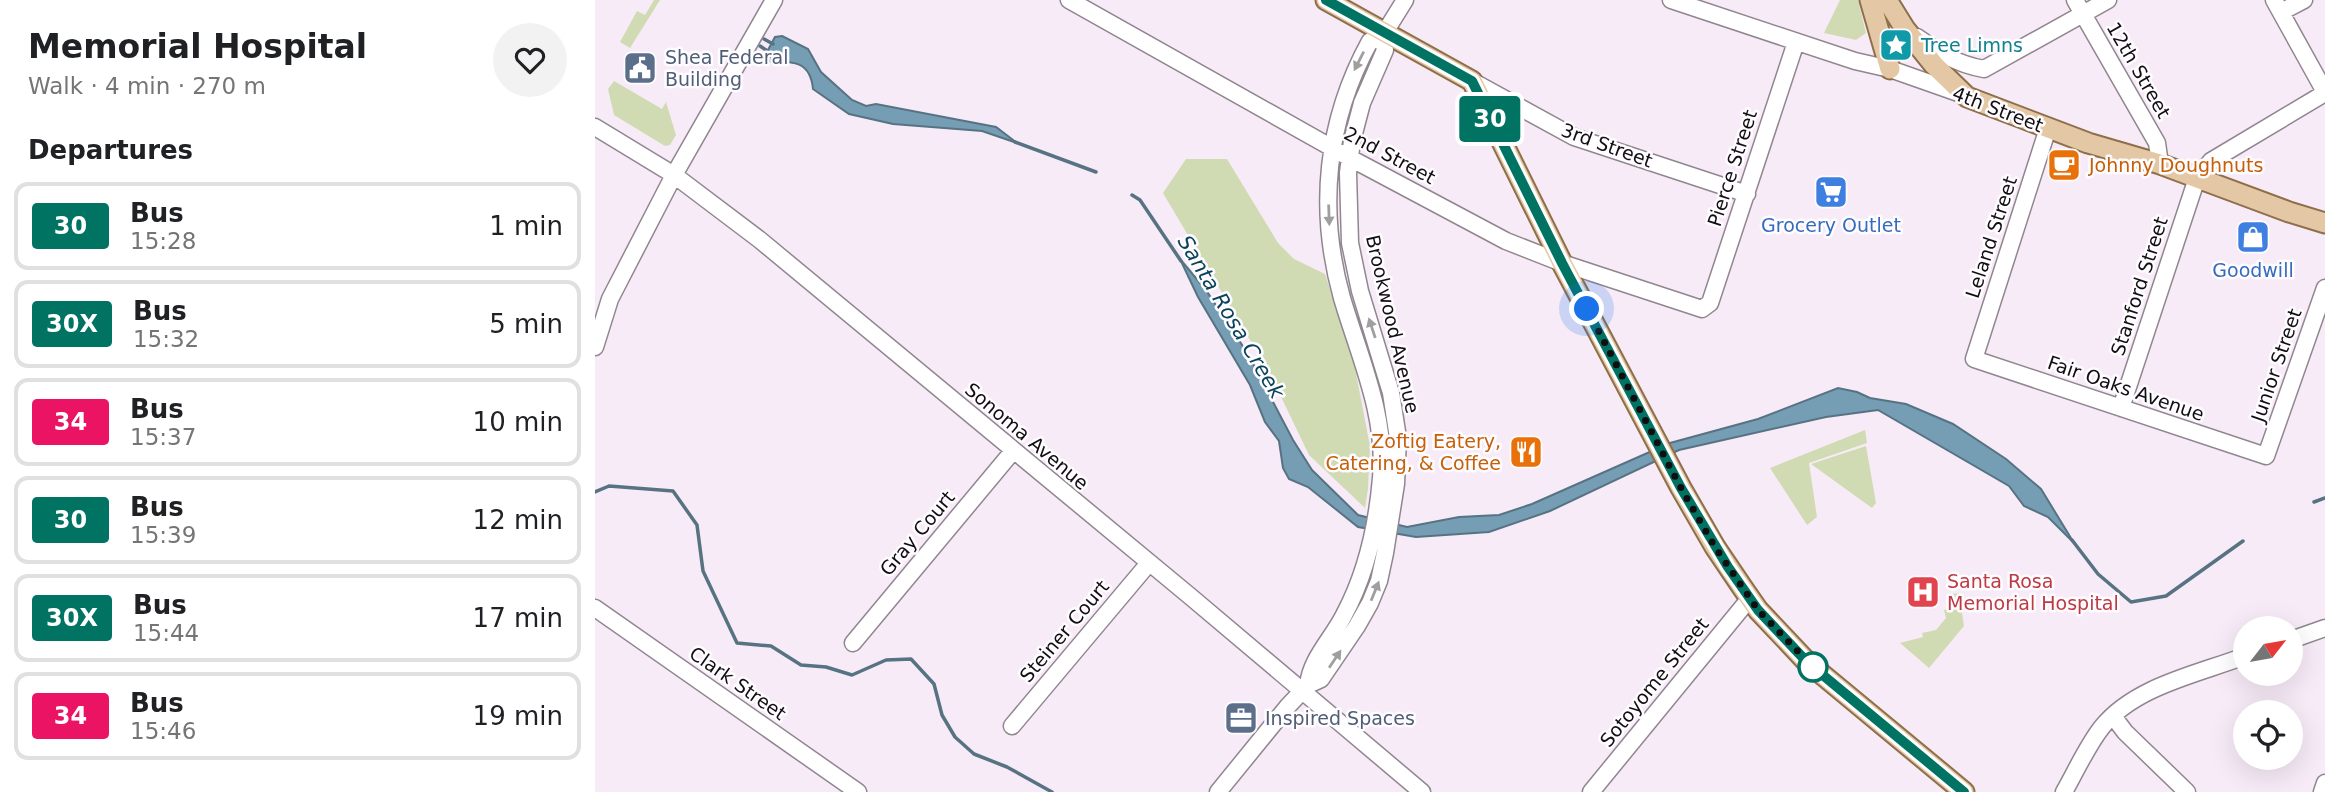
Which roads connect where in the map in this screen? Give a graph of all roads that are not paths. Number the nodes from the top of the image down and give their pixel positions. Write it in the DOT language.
graph roads {
  1 [pos="774,0"];
  2 [pos="1069,0"];
  3 [pos="1326,0"];
  4 [pos="1405,0"];
  5 [pos="1671,0"];
  6 [pos="1870,0"];
  7 [pos="1887,0"];
  8 [pos="2109,0"];
  9 [pos="2304,0"];
  10 [pos="2278,6"];
  11 [pos="2079,7"];
  12 [pos="1905,29"];
  13 [pos="1384,35"];
  14 [pos="1796,42"];
  15 [pos="1890,69"];
  16 [pos="1472,81"];
  17 [pos="2325,92"];
  18 [pos="1968,97"];
  19 [pos="595,127"];
  20 [pos="2048,128"];
  21 [pos="1331,147"];
  22 [pos="1350,159"];
  23 [pos="2160,164"];
  24 [pos="674,175"];
  25 [pos="2197,178"];
  26 [pos="1747,194"];
  27 [pos="2325,223"];
  28 [pos="1562,263"];
  29 [pos="2325,288"];
  30 [pos="1706,307"];
  31 [pos="595,347"];
  32 [pos="1974,359"];
  33 [pos="2121,408"];
  34 [pos="1013,451"];
  35 [pos="2266,456"];
  36 [pos="1389,481"];
  37 [pos="1149,563"];
  38 [pos="1750,598"];
  39 [pos="595,608"];
  40 [pos="2325,628"];
  41 [pos="2303,636"];
  42 [pos="853,643"];
  43 [pos="2233,660"];
  44 [pos="1305,688"];
  45 [pos="2113,716"];
  46 [pos="1012,726"];
  47 [pos="2325,783"];
  48 [pos="857,792"];
  49 [pos="1217,792"];
  50 [pos="1422,792"];
  51 [pos="1591,792"];
  52 [pos="1964,792"];
  53 [pos="2064,792"];
  54 [pos="2187,792"];
  55 [pos="2322,792"];
  1 -- 24 [label="street"];
  2 -- 21 [label="street, 2nd Street"];
  3 -- 13 [label="main road, 3rd Street"];
  4 -- 13 [label="street, Brookwood Avenue"];
  5 -- 14 [label="street, 4th Street"];
  6 -- 15 [label="main road"];
  7 -- 12 [label="main road"];
  8 -- 11 [label="street"];
  9 -- 10 [label="street"];
  10 -- 17 [label="street"];
  11 -- 12 [label="street"];
  11 -- 23 [label="street, 12th Street"];
  12 -- 18 [label="main road"];
  13 -- 16 [label="main road, 3rd Street"];
  13 -- 21 [label="street, Brookwood Avenue, one-way"];
  13 -- 22 [label="street, Brookwood Avenue"];
  14 -- 15 [label="street, 4th Street"];
  14 -- 26 [label="street, Pierce Street"];
  15 -- 18 [label="street, 4th Street"];
  16 -- 26 [label="street, 3rd Street"];
  16 -- 28 [label="main road"];
  17 -- 25 [label="street"];
  18 -- 20 [label="main road, 4th Street"];
  19 -- 24 [label="street, Sonoma Avenue"];
  20 -- 23 [label="main road, 4th Street"];
  20 -- 32 [label="street, Leland Street"];
  21 -- 22 [label="street, 2nd Street"];
  21 -- 36 [label="street, Brookwood Avenue, one-way"];
  22 -- 28 [label="street, 2nd Street"];
  36 -- 22 [label="street, Brookwood Avenue, one-way"];
  23 -- 25 [label="main road, 4th Street"];
  24 -- 31 [label="street"];
  24 -- 34 [label="street, Sonoma Avenue"];
  25 -- 27 [label="main road, 4th Street"];
  25 -- 33 [label="street, Stanford Street"];
  26 -- 30 [label="street, Pierce Street"];
  28 -- 30 [label="street, 2nd Street"];
  28 -- 38 [label="main road"];
  29 -- 35 [label="street, Junior Street"];
  32 -- 33 [label="street, Fair Oaks Avenue"];
  33 -- 35 [label="street, Fair Oaks Avenue"];
  34 -- 37 [label="street, Sonoma Avenue"];
  34 -- 42 [label="street, Gray Court"];
  36 -- 44 [label="street, Brookwood Avenue"];
  44 -- 36 [label="street, Brookwood Avenue, one-way"];
  37 -- 44 [label="street, Sonoma Avenue"];
  37 -- 46 [label="street, Steiner Court"];
  38 -- 51 [label="street, Sotoyome Street"];
  38 -- 52 [label="main road"];
  39 -- 48 [label="street, Clark Street"];
  40 -- 41 [label="street"];
  43 -- 45 [label="street"];
  44 -- 49 [label="street, Brookwood Avenue"];
  44 -- 50 [label="street, Sonoma Avenue"];
  45 -- 53 [label="street"];
  45 -- 54 [label="street"];
  47 -- 55 [label="street"];
}
